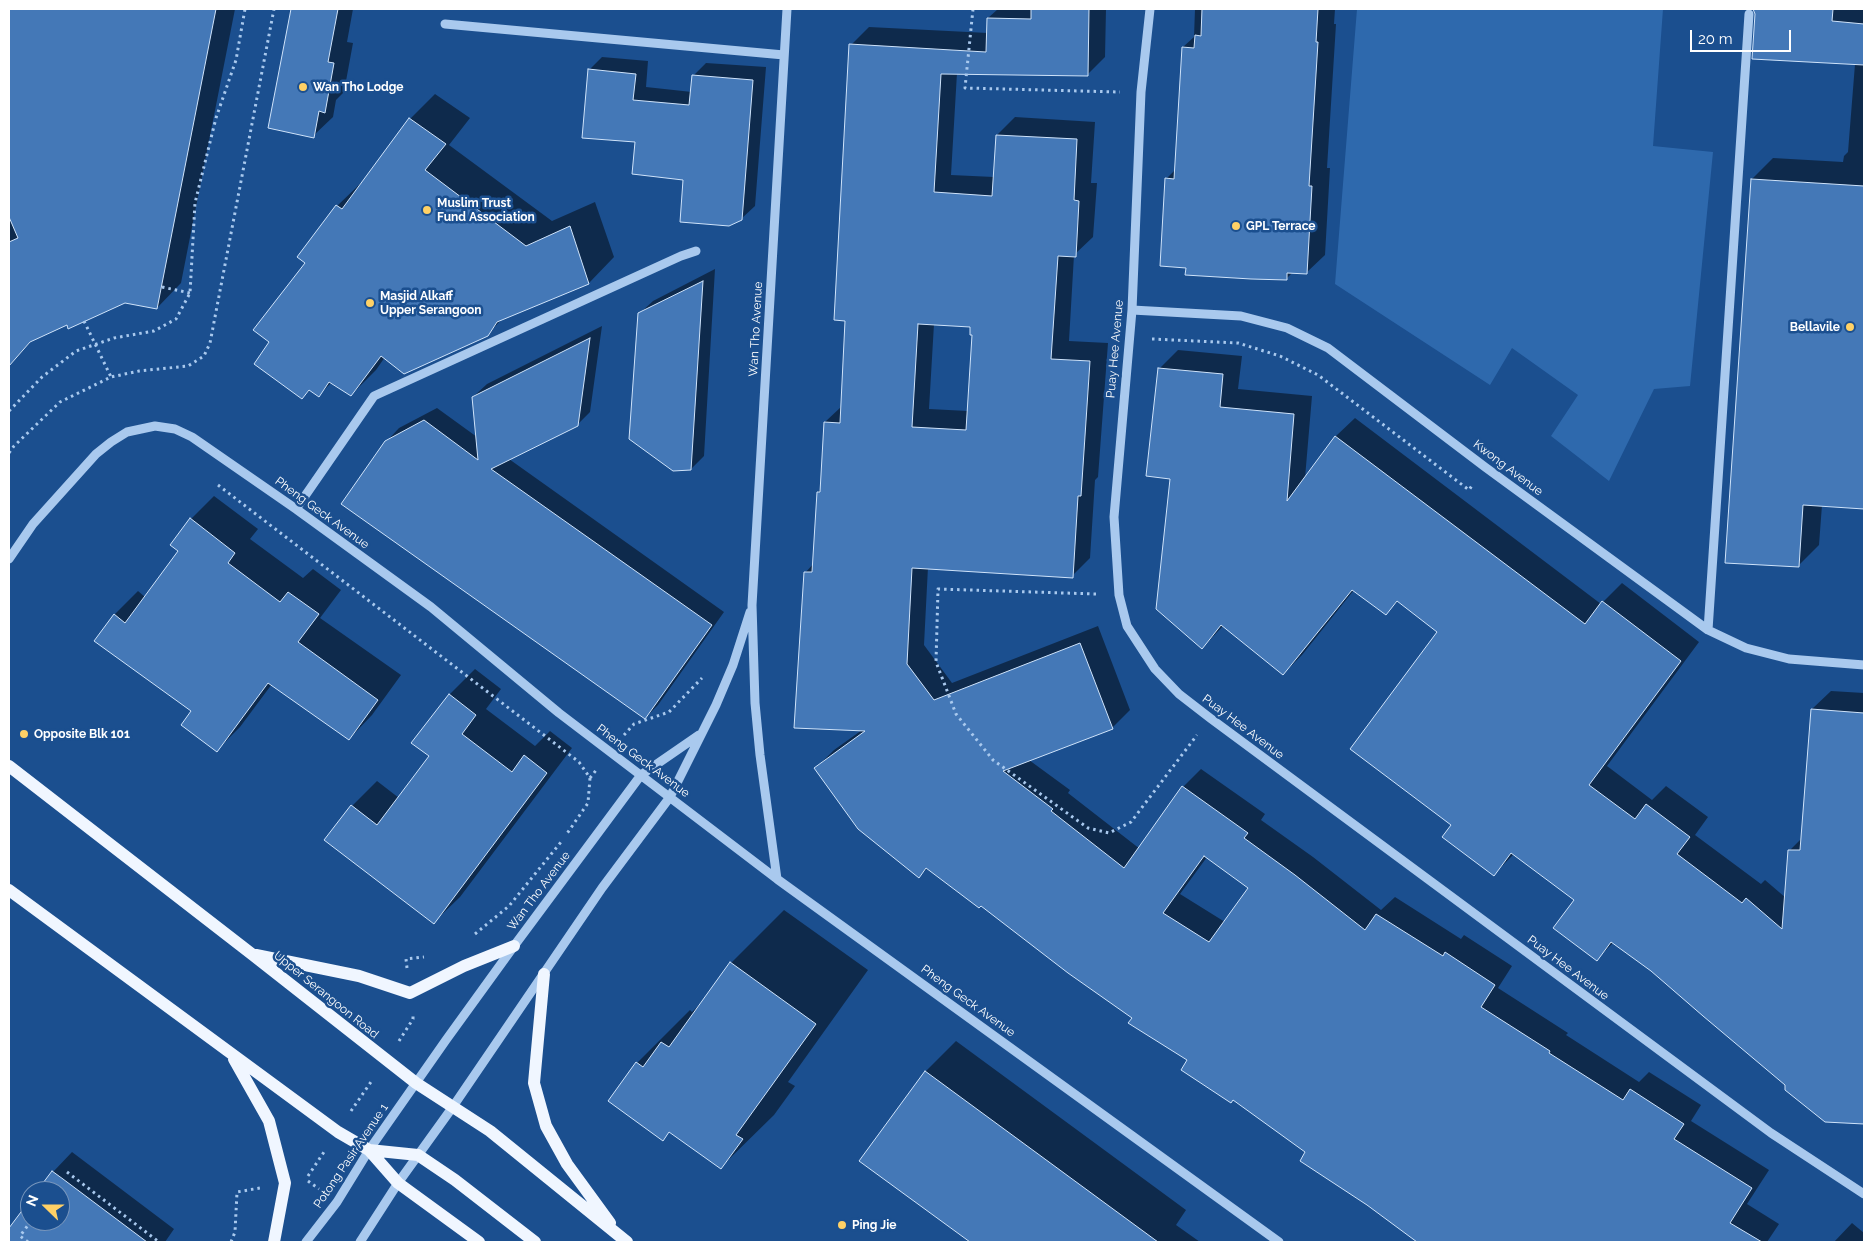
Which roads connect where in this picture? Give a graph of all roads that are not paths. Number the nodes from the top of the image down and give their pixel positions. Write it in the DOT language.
graph roads {
  1 [pos="787,9"];
  2 [pos="1150,9"];
  3 [pos="1749,14"];
  4 [pos="445,24"];
  5 [pos="784,55"];
  6 [pos="696,251"];
  7 [pos="1132,310"];
  8 [pos="296,509"];
  9 [pos="9,560"];
  10 [pos="752,605"];
  11 [pos="1708,630"];
  12 [pos="1864,665"];
  13 [pos="701,734"];
  14 [pos="9,766"];
  15 [pos="641,775"];
  16 [pos="670,797"];
  17 [pos="777,879"];
  18 [pos="9,890"];
  19 [pos="514,946"];
  20 [pos="253,954"];
  21 [pos="544,974"];
  22 [pos="231,1054"];
  23 [pos="416,1083"];
  24 [pos="452,1108"];
  25 [pos="368,1150"];
  26 [pos="418,1155"];
  27 [pos="398,1183"];
  28 [pos="1864,1194"];
  29 [pos="624,1240"];
  30 [pos="274,1242"];
  31 [pos="306,1242"];
  32 [pos="360,1242"];
  33 [pos="479,1242"];
  34 [pos="535,1242"];
  35 [pos="1279,1242"];
  1 -- 5 [label="street, Wan Tho Avenue"];
  2 -- 7 [label="street, Puay Hee Avenue"];
  3 -- 11 [label="street"];
  4 -- 5 [label="street"];
  5 -- 10 [label="street, Wan Tho Avenue"];
  6 -- 8 [label="street"];
  7 -- 11 [label="street, Kwong Avenue"];
  7 -- 28 [label="street, Puay Hee Avenue"];
  8 -- 9 [label="street, Pheng Geck Avenue"];
  8 -- 15 [label="street, Pheng Geck Avenue"];
  10 -- 13 [label="street, Wan Tho Avenue"];
  10 -- 17 [label="street, Wan Tho Avenue"];
  11 -- 12 [label="street, Kwong Avenue"];
  13 -- 15 [label="street, Wan Tho Avenue"];
  13 -- 16 [label="street, Wan Tho Avenue"];
  14 -- 20 [label="main road, Upper Serangoon Road"];
  15 -- 16 [label="street, Pheng Geck Avenue"];
  15 -- 19 [label="street, Wan Tho Avenue"];
  16 -- 17 [label="street, Pheng Geck Avenue"];
  16 -- 21 [label="street, Wan Tho Avenue"];
  17 -- 35 [label="street, Pheng Geck Avenue"];
  18 -- 22 [label="main road"];
  19 -- 20 [label="main road"];
  19 -- 23 [label="street, Wan Tho Avenue"];
  20 -- 23 [label="main road, Upper Serangoon Road"];
  21 -- 24 [label="street, Wan Tho Avenue"];
  21 -- 29 [label="main road"];
  22 -- 25 [label="main road"];
  22 -- 30 [label="main road"];
  23 -- 24 [label="main road, Upper Serangoon Road"];
  23 -- 25 [label="street, Potong Pasir Avenue 1"];
  24 -- 26 [label="street"];
  24 -- 29 [label="main road, Upper Serangoon Road"];
  25 -- 26 [label="main road"];
  25 -- 27 [label="main road"];
  25 -- 31 [label="street, Potong Pasir Avenue 1"];
  26 -- 27 [label="street"];
  26 -- 34 [label="main road"];
  27 -- 32 [label="street"];
  27 -- 33 [label="main road"];
}
